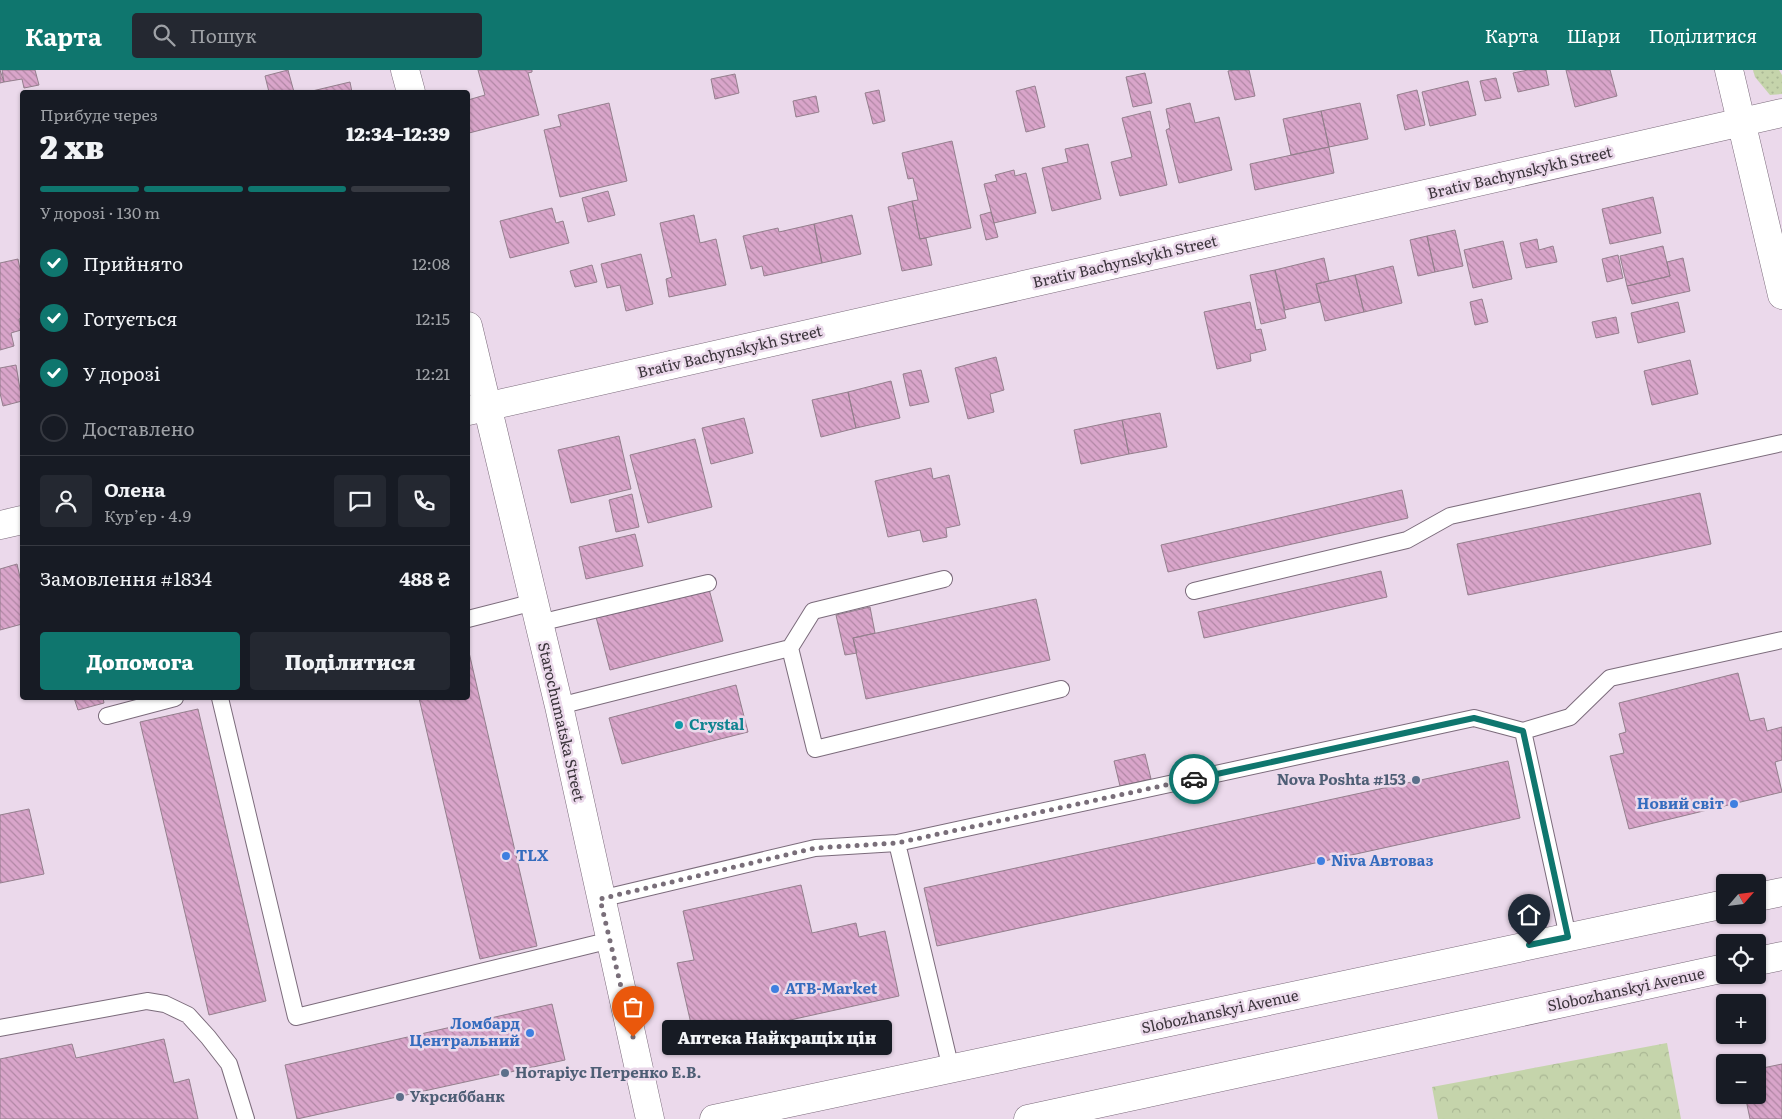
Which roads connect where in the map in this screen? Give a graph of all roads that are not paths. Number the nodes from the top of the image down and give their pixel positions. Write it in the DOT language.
graph roads {
  1 [pos="405,70"];
  2 [pos="1729,70"];
  3 [pos="410,90"];
  4 [pos="1782,113"];
  5 [pos="1742,122"];
  6 [pos="1782,295"];
  7 [pos="470,344"];
  8 [pos="477,409"];
  9 [pos="1782,442"];
  10 [pos="20,520"];
  11 [pos="0,525"];
  12 [pos="944,579"];
  13 [pos="708,583"];
  14 [pos="1194,591"];
  15 [pos="537,612"];
  16 [pos="470,619"];
  17 [pos="1782,640"];
  18 [pos="790,648"];
  19 [pos="1061,689"];
  20 [pos="167,700"];
  21 [pos="220,700"];
  22 [pos="559,706"];
  23 [pos="107,716"];
  24 [pos="1523,731"];
  25 [pos="897,843"];
  26 [pos="1782,892"];
  27 [pos="1766,895"];
  28 [pos="600,899"];
  29 [pos="1716,906"];
  30 [pos="1568,937"];
  31 [pos="611,940"];
  32 [pos="1782,956"];
  33 [pos="1766,959"];
  34 [pos="1716,970"];
  35 [pos="0,1028"];
  36 [pos="951,1069"];
  37 [pos="246,1119"];
  38 [pos="650,1119"];
  39 [pos="714,1119"];
  40 [pos="1028,1119"];
  1 -- 3 [label="street"];
  2 -- 5 [label="street"];
  4 -- 5 [label="street, Brativ Bachynskykh Street"];
  5 -- 6 [label="street"];
  5 -- 8 [label="street, Brativ Bachynskykh Street"];
  7 -- 8 [label="street, Starochumatska Street"];
  8 -- 15 [label="street, Starochumatska Street"];
  9 -- 14 [label="lane"];
  10 -- 11 [label="street"];
  12 -- 18 [label="lane"];
  13 -- 15 [label="lane"];
  15 -- 16 [label="lane"];
  15 -- 22 [label="street, Starochumatska Street"];
  17 -- 24 [label="lane"];
  18 -- 19 [label="lane"];
  18 -- 22 [label="lane"];
  20 -- 23 [label="lane"];
  21 -- 31 [label="lane"];
  22 -- 28 [label="street, Starochumatska Street"];
  24 -- 25 [label="lane"];
  24 -- 30 [label="lane"];
  25 -- 28 [label="lane"];
  25 -- 36 [label="lane"];
  26 -- 27 [label="street"];
  28 -- 31 [label="street, Starochumatska Street"];
  29 -- 30 [label="street, Slobozhanskyi Avenue"];
  30 -- 36 [label="street, Slobozhanskyi Avenue"];
  31 -- 38 [label="street, Starochumatska Street"];
  32 -- 33 [label="street"];
  34 -- 40 [label="street, Slobozhanskyi Avenue"];
  35 -- 37 [label="lane"];
  36 -- 39 [label="street, Slobozhanskyi Avenue"];
}
